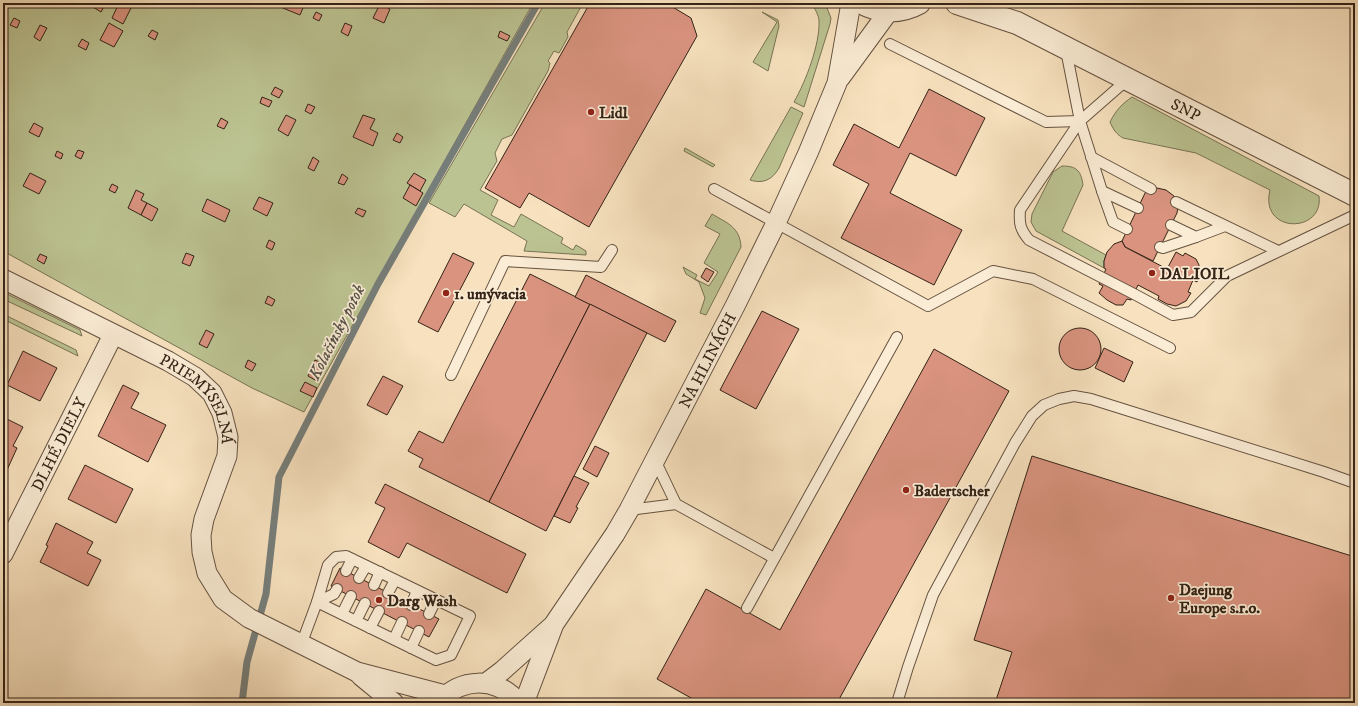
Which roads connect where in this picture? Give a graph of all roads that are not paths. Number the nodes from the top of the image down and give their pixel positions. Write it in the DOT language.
graph roads {
  1 [pos="851,3"];
  2 [pos="862,3"];
  3 [pos="919,3"];
  4 [pos="957,3"];
  5 [pos="992,3"];
  6 [pos="889,11"];
  7 [pos="1017,23"];
  8 [pos="890,44"];
  9 [pos="1066,47"];
  10 [pos="1128,78"];
  11 [pos="837,82"];
  12 [pos="1080,121"];
  13 [pos="1091,157"];
  14 [pos="714,189"];
  15 [pos="1151,189"];
  16 [pos="1102,191"];
  17 [pos="1355,195"];
  18 [pos="1176,202"];
  19 [pos="1138,208"];
  20 [pos="1355,216"];
  21 [pos="776,223"];
  22 [pos="1171,225"];
  23 [pos="1225,226"];
  24 [pos="1127,229"];
  25 [pos="1196,236"];
  26 [pos="1160,247"];
  27 [pos="612,250"];
  28 [pos="1278,251"];
  29 [pos="3,279"];
  30 [pos="113,335"];
  31 [pos="897,337"];
  32 [pos="1170,348"];
  33 [pos="451,375"];
  34 [pos="655,460"];
  35 [pos="1355,484"];
  36 [pos="676,504"];
  37 [pos="629,510"];
  38 [pos="3,554"];
  39 [pos="774,558"];
  40 [pos="352,559"];
  41 [pos="366,566"];
  42 [pos="346,571"];
  43 [pos="380,572"];
  44 [pos="359,578"];
  45 [pos="395,580"];
  46 [pos="374,586"];
  47 [pos="337,589"];
  48 [pos="417,591"];
  49 [pos="388,593"];
  50 [pos="351,596"];
  51 [pos="436,600"];
  52 [pos="317,602"];
  53 [pos="365,603"];
  54 [pos="411,605"];
  55 [pos="747,608"];
  56 [pos="379,611"];
  57 [pos="342,614"];
  58 [pos="429,614"];
  59 [pos="356,621"];
  60 [pos="402,622"];
  61 [pos="554,624"];
  62 [pos="370,628"];
  63 [pos="420,632"];
  64 [pos="394,639"];
  65 [pos="301,645"];
  66 [pos="411,648"];
  67 [pos="357,672"];
  68 [pos="486,683"];
  69 [pos="442,699"];
  70 [pos="394,703"];
  71 [pos="519,703"];
  72 [pos="524,703"];
  73 [pos="897,703"];
  1 -- 11 [label="street, NA HLINÁCH"];
  2 -- 6 [label="street"];
  3 -- 6 [label="street"];
  4 -- 7 [label="street, SNP"];
  5 -- 7 [label="street, SNP"];
  6 -- 11 [label="street, NA HLINÁCH"];
  7 -- 9 [label="street, SNP"];
  8 -- 12 [label="lane"];
  9 -- 10 [label="street, SNP"];
  9 -- 12 [label="lane"];
  10 -- 12 [label="lane"];
  10 -- 17 [label="street, SNP"];
  11 -- 21 [label="street, NA HLINÁCH"];
  12 -- 13 [label="lane"];
  12 -- 28 [label="lane"];
  13 -- 15 [label="lane"];
  13 -- 16 [label="lane"];
  14 -- 21 [label="lane"];
  16 -- 19 [label="lane"];
  16 -- 24 [label="lane"];
  18 -- 23 [label="lane"];
  20 -- 28 [label="lane"];
  21 -- 32 [label="lane"];
  21 -- 34 [label="street, NA HLINÁCH"];
  22 -- 25 [label="lane"];
  23 -- 25 [label="lane"];
  23 -- 28 [label="lane"];
  25 -- 26 [label="lane"];
  27 -- 33 [label="lane"];
  29 -- 30 [label="street, PRIEMYSELNÁ"];
  30 -- 38 [label="street, DLHÉ DIELY"];
  30 -- 65 [label="street, PRIEMYSELNÁ"];
  31 -- 39 [label="lane"];
  34 -- 36 [label="lane"];
  34 -- 37 [label="street, NA HLINÁCH"];
  35 -- 73 [label="lane"];
  36 -- 37 [label="lane"];
  36 -- 39 [label="lane"];
  37 -- 61 [label="street, NA HLINÁCH"];
  39 -- 55 [label="lane"];
  40 -- 41 [label="lane"];
  40 -- 42 [label="lane"];
  40 -- 52 [label="lane"];
  41 -- 43 [label="lane"];
  41 -- 44 [label="lane"];
  43 -- 45 [label="lane"];
  43 -- 46 [label="lane"];
  45 -- 48 [label="lane"];
  45 -- 49 [label="lane"];
  47 -- 52 [label="lane"];
  48 -- 51 [label="lane"];
  48 -- 54 [label="lane"];
  50 -- 57 [label="lane"];
  51 -- 58 [label="lane"];
  51 -- 66 [label="lane"];
  52 -- 57 [label="lane"];
  52 -- 65 [label="lane"];
  53 -- 59 [label="lane"];
  56 -- 62 [label="lane"];
  57 -- 59 [label="lane"];
  59 -- 62 [label="lane"];
  60 -- 64 [label="lane"];
  61 -- 68 [label="street, NA HLINÁCH"];
  61 -- 72 [label="street, NA HLINÁCH"];
  62 -- 64 [label="lane"];
  63 -- 66 [label="lane"];
  64 -- 66 [label="lane"];
  65 -- 67 [label="street, PRIEMYSELNÁ"];
  67 -- 69 [label="street, PRIEMYSELNÁ"];
  67 -- 70 [label="street, PRIEMYSELNÁ"];
  68 -- 69 [label="street, PRIEMYSELNÁ"];
  68 -- 71 [label="street, PRIEMYSELNÁ"];
}
